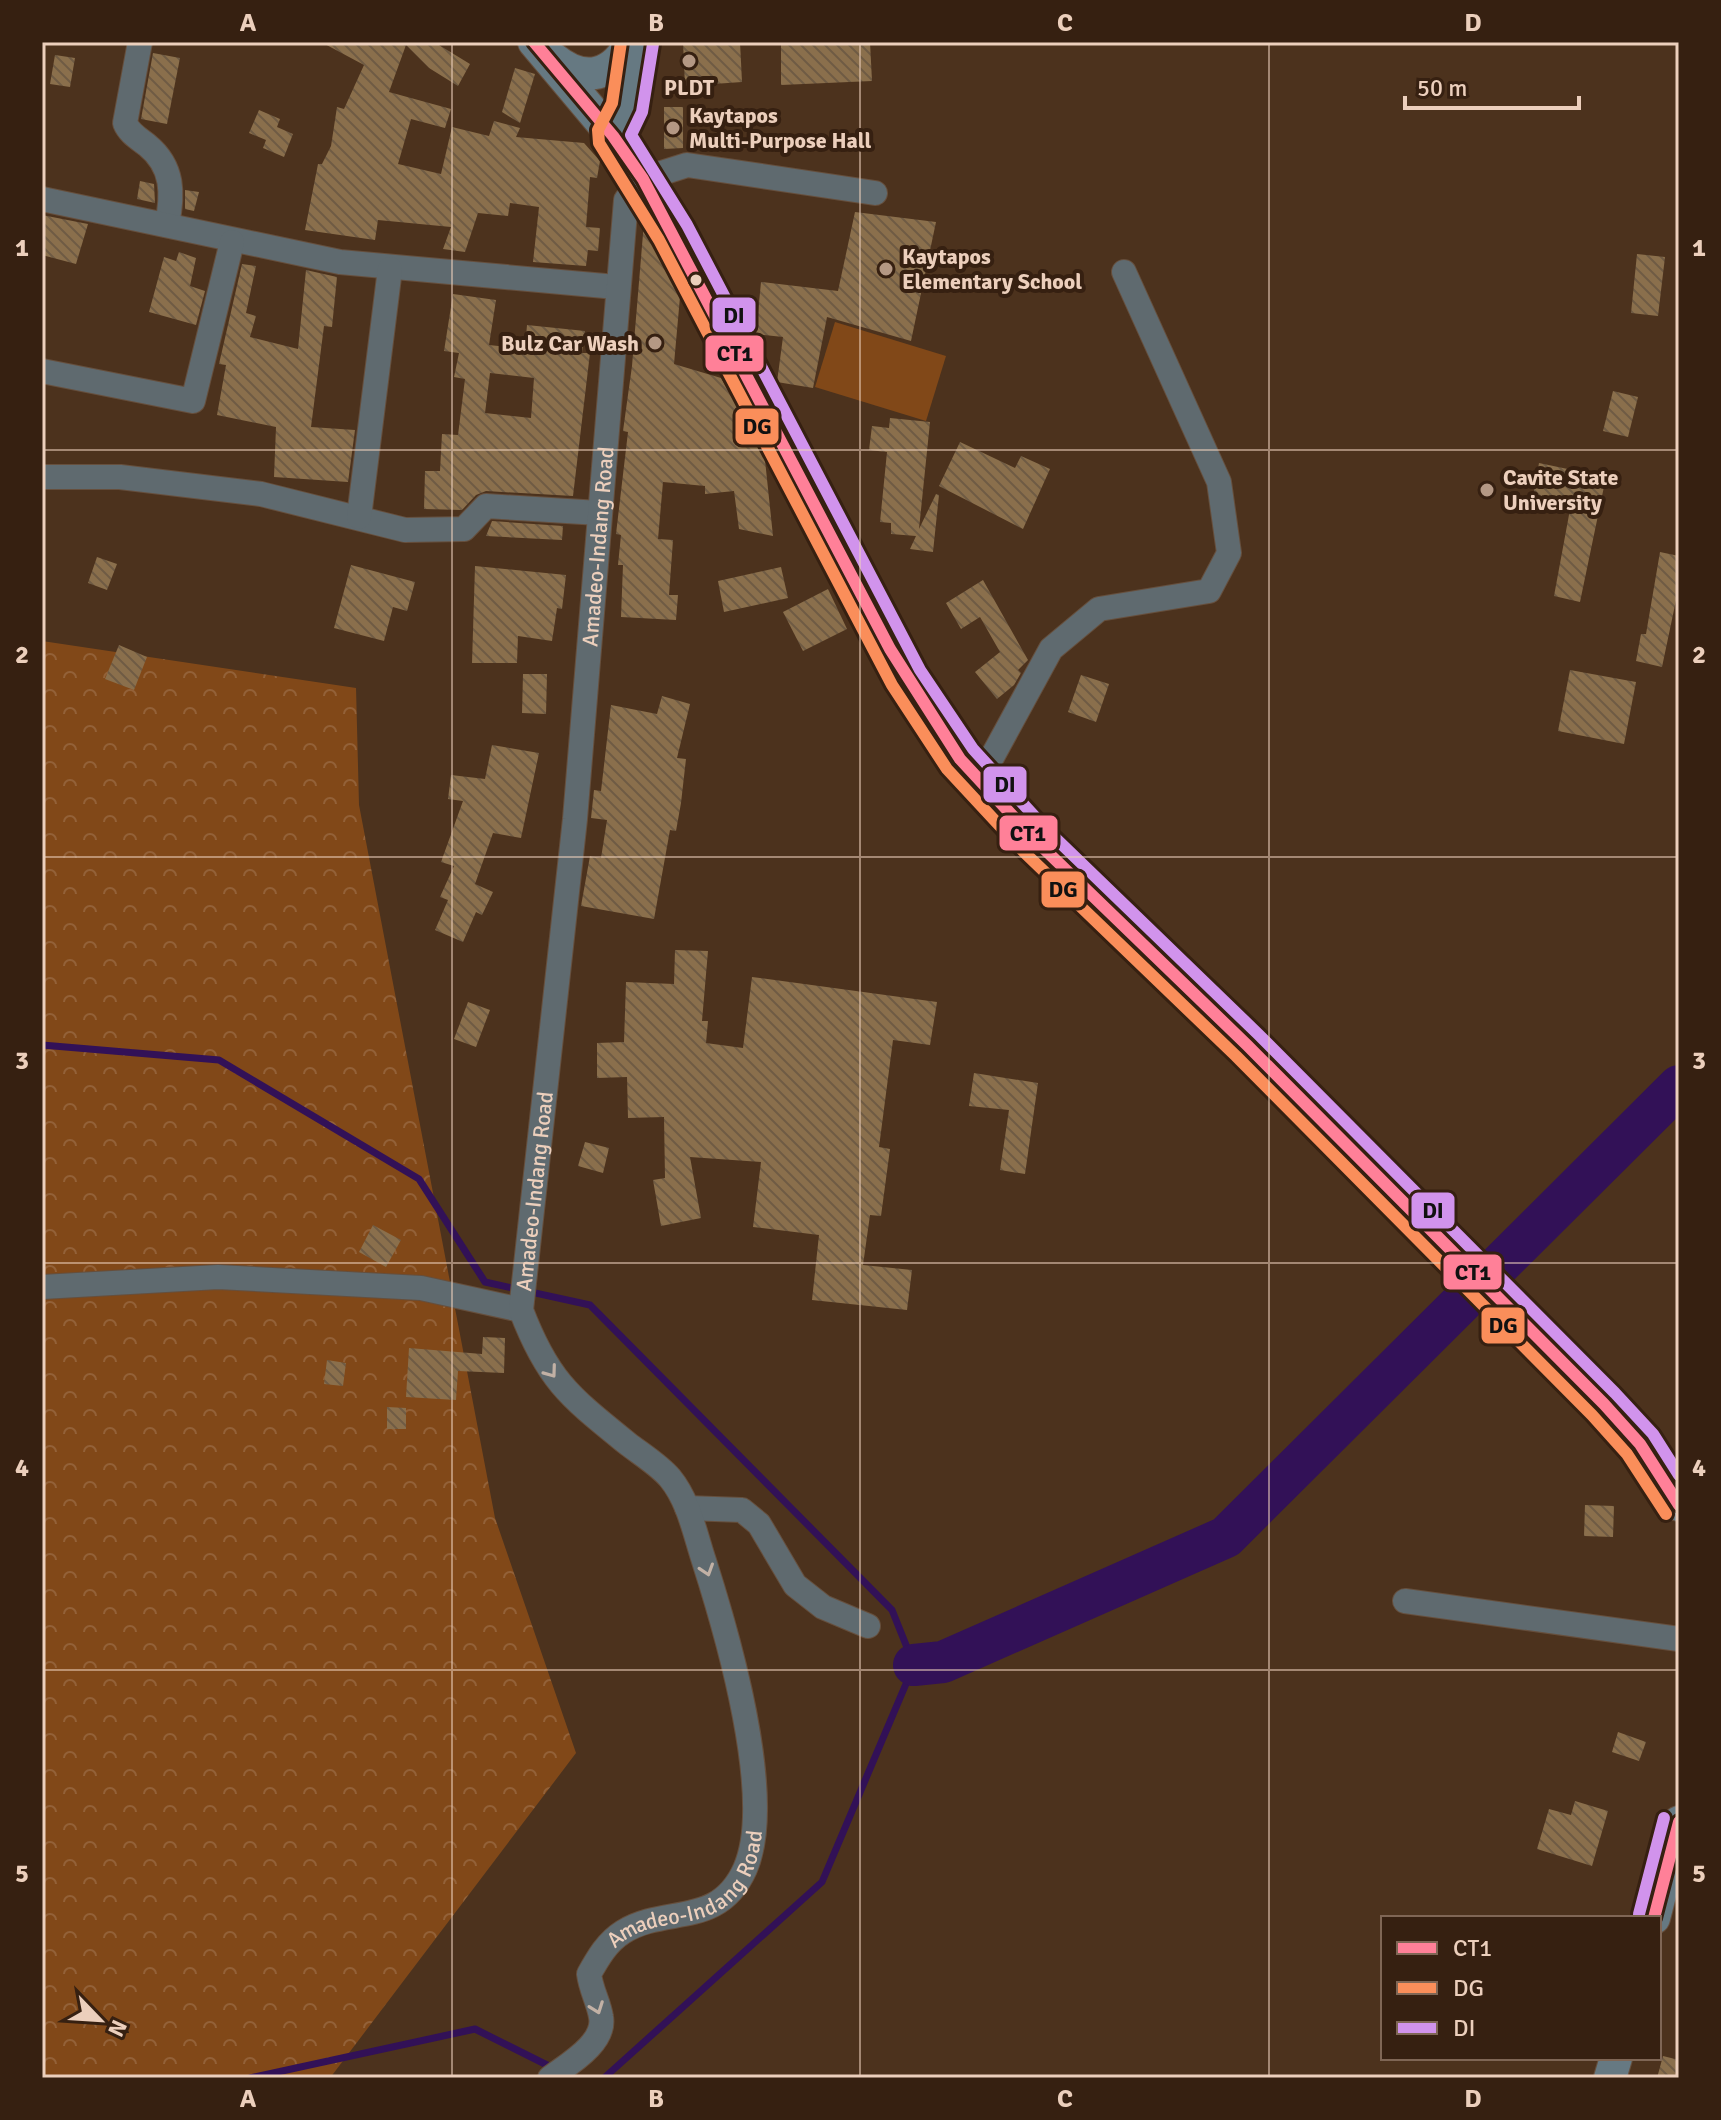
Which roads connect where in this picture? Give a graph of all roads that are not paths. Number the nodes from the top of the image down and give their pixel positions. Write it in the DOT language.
graph roads {
  1 [pos="140,42"];
  2 [pos="634,42"];
  3 [pos="535,43"];
  4 [pos="613,136"];
  5 [pos="643,179"];
  6 [pos="875,193"];
  7 [pos="42,199"];
  8 [pos="167,225"];
  9 [pos="232,242"];
  10 [pos="390,269"];
  11 [pos="1124,272"];
  12 [pos="616,287"];
  13 [pos="42,371"];
  14 [pos="42,477"];
  15 [pos="599,513"];
  16 [pos="359,517"];
  17 [pos="979,781"];
  18 [pos="42,1287"];
  19 [pos="521,1306"];
  20 [pos="1679,1505"];
  21 [pos="687,1508"];
  22 [pos="1405,1601"];
  23 [pos="868,1626"];
  24 [pos="1679,1639"];
  25 [pos="1679,1822"];
  26 [pos="1655,1916"];
  27 [pos="550,2078"];
  1 -- 8 [label="street"];
  2 -- 3 [label="main road"];
  2 -- 4 [label="main road"];
  3 -- 4 [label="main road"];
  4 -- 5 [label="main road"];
  5 -- 6 [label="street"];
  5 -- 12 [label="street, Amadeo-Indang Road"];
  5 -- 17 [label="main road"];
  7 -- 8 [label="street"];
  8 -- 9 [label="street"];
  9 -- 10 [label="street"];
  9 -- 13 [label="street"];
  10 -- 12 [label="street"];
  10 -- 16 [label="street"];
  11 -- 17 [label="street"];
  12 -- 15 [label="street, Amadeo-Indang Road"];
  14 -- 16 [label="street"];
  15 -- 16 [label="street"];
  15 -- 19 [label="street, Amadeo-Indang Road"];
  17 -- 20 [label="main road"];
  18 -- 19 [label="street"];
  19 -- 21 [label="street, Amadeo-Indang Road, one-way"];
  21 -- 23 [label="street"];
  21 -- 27 [label="street, Amadeo-Indang Road, one-way"];
  22 -- 24 [label="street"];
  25 -- 26 [label="main road"];
}
